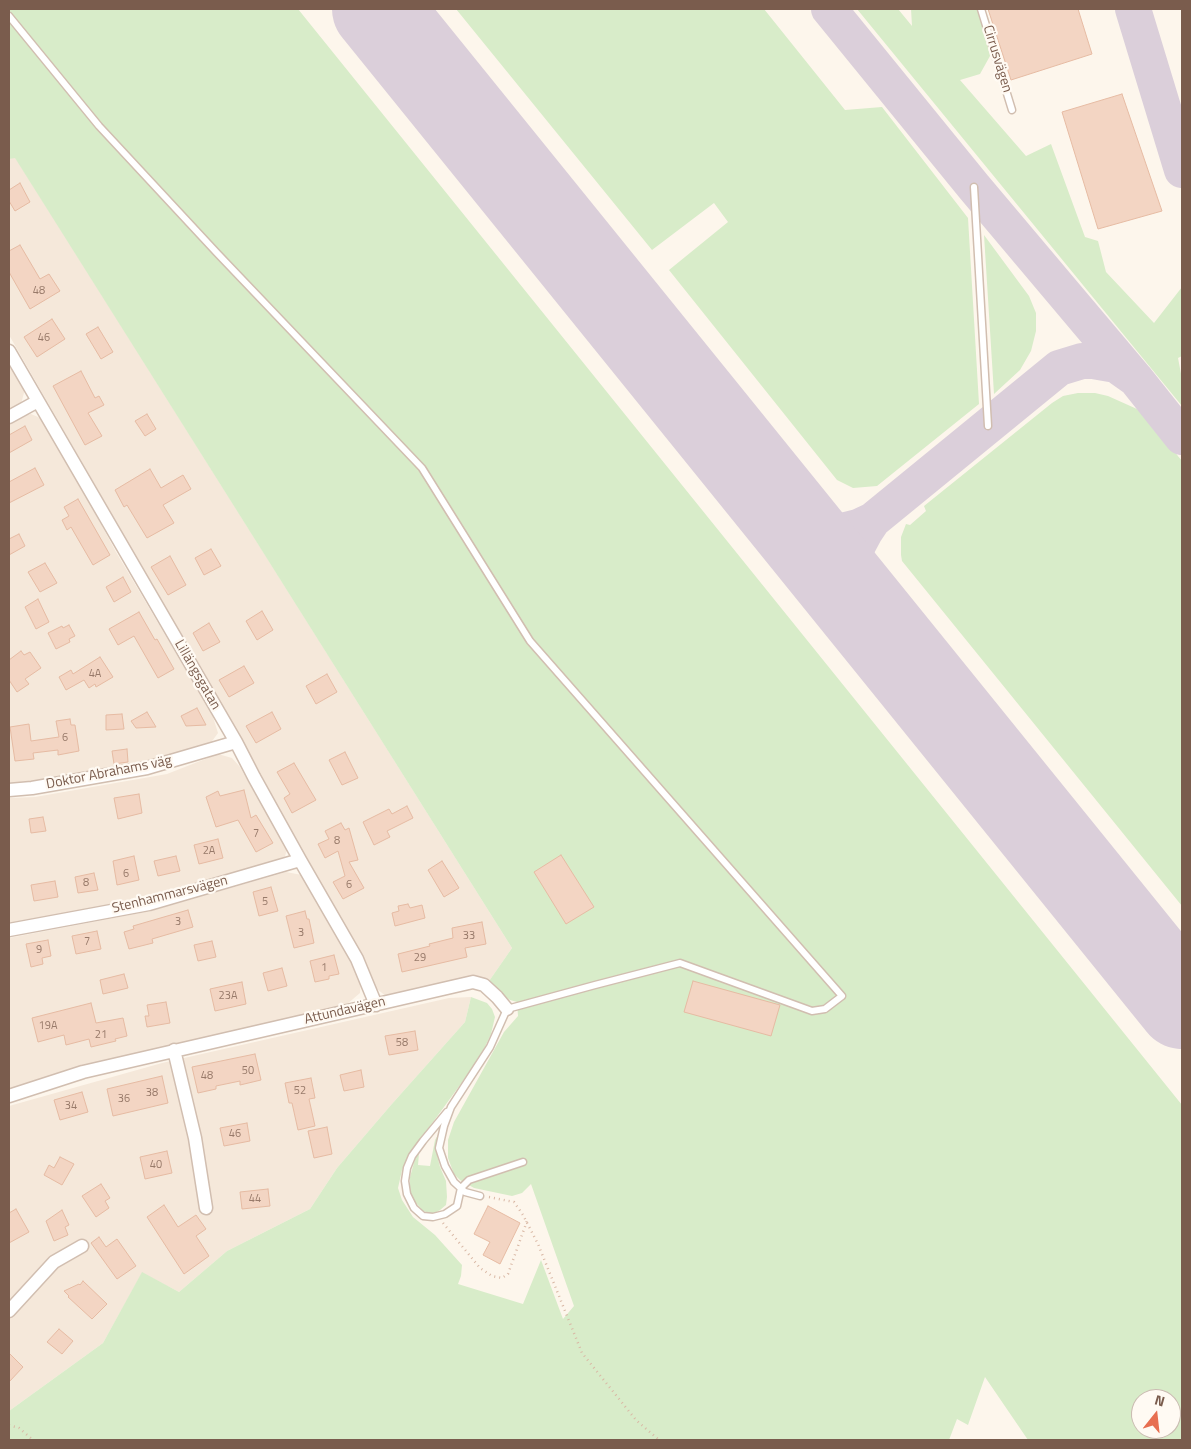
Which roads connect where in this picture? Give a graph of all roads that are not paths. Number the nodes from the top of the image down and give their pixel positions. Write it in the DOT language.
graph roads {
  1 [pos="981,9"];
  2 [pos="9,16"];
  3 [pos="1012,110"];
  4 [pos="974,187"];
  5 [pos="9,351"];
  6 [pos="38,401"];
  7 [pos="9,417"];
  8 [pos="988,426"];
  9 [pos="236,742"];
  10 [pos="9,790"];
  11 [pos="300,860"];
  12 [pos="9,930"];
  13 [pos="376,1005"];
  14 [pos="507,1010"];
  15 [pos="174,1050"];
  16 [pos="9,1096"];
  17 [pos="452,1108"];
  18 [pos="523,1162"];
  19 [pos="461,1188"];
  20 [pos="480,1196"];
  21 [pos="206,1208"];
  22 [pos="82,1246"];
  23 [pos="9,1311"];
  1 -- 3 [label="lane, Cirrusvägen"];
  2 -- 14 [label="lane"];
  4 -- 8 [label="lane"];
  5 -- 6 [label="street, Lillängsgatan"];
  6 -- 7 [label="street"];
  6 -- 9 [label="street, Lillängsgatan"];
  9 -- 10 [label="street, Doktor Abrahams väg"];
  9 -- 11 [label="street, Lillängsgatan"];
  11 -- 12 [label="street, Stenhammarsvägen"];
  11 -- 13 [label="street, Lillängsgatan"];
  13 -- 14 [label="street, Attundavägen"];
  13 -- 15 [label="street, Attundavägen"];
  14 -- 17 [label="lane"];
  15 -- 16 [label="street, Attundavägen"];
  15 -- 21 [label="street"];
  17 -- 19 [label="lane"];
  17 -- 19 [label="lane"];
  18 -- 19 [label="lane"];
  19 -- 20 [label="lane"];
  22 -- 23 [label="street"];
}
